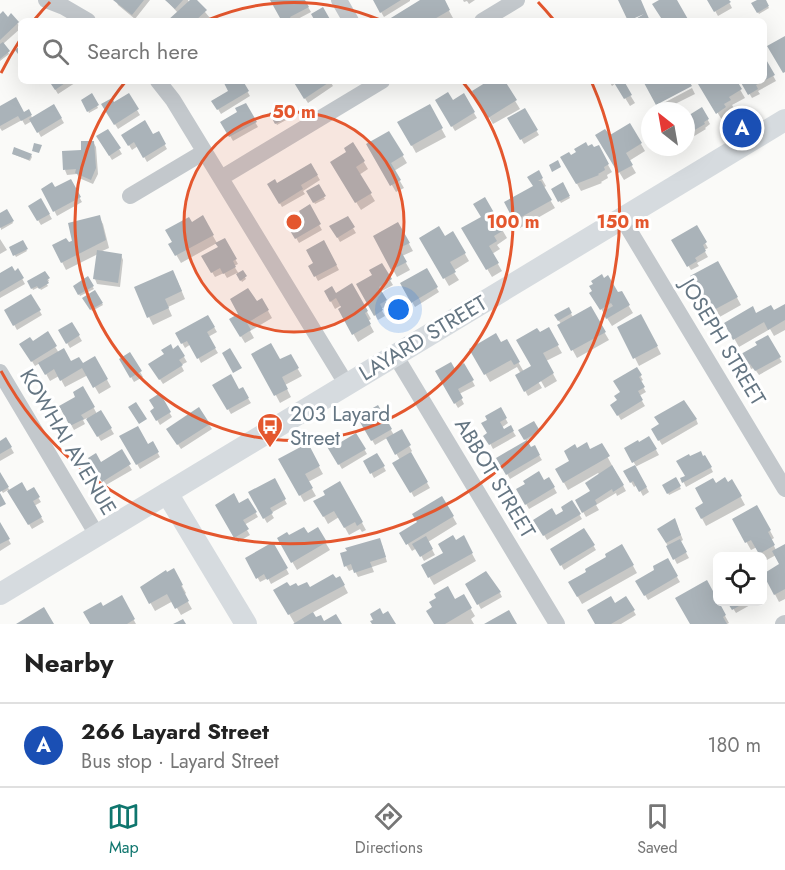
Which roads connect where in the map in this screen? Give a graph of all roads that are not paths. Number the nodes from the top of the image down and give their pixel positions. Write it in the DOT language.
graph roads {
  1 [pos="46,0"];
  2 [pos="339,0"];
  3 [pos="517,0"];
  4 [pos="83,18"];
  5 [pos="349,18"];
  6 [pos="487,18"];
  7 [pos="161,84"];
  8 [pos="377,84"];
  9 [pos="785,120"];
  10 [pos="204,152"];
  11 [pos="221,178"];
  12 [pos="130,196"];
  13 [pos="622,219"];
  14 [pos="395,355"];
  15 [pos="0,372"];
  16 [pos="346,385"];
  17 [pos="785,489"];
  18 [pos="167,493"];
  19 [pos="97,535"];
  20 [pos="0,594"];
  21 [pos="246,624"];
  22 [pos="557,624"];
  1 -- 4 [label="street"];
  2 -- 5 [label="street"];
  3 -- 6 [label="street"];
  7 -- 10 [label="street"];
  8 -- 11 [label="street"];
  9 -- 13 [label="street, LAYARD STREET"];
  10 -- 11 [label="street"];
  10 -- 12 [label="street"];
  11 -- 16 [label="street"];
  13 -- 14 [label="street, LAYARD STREET"];
  13 -- 17 [label="street, JOSEPH STREET"];
  14 -- 16 [label="street, LAYARD STREET"];
  14 -- 22 [label="street, ABBOT STREET"];
  15 -- 19 [label="street, KOWHAI AVENUE"];
  16 -- 18 [label="street, LAYARD STREET"];
  18 -- 19 [label="street, LAYARD STREET"];
  18 -- 21 [label="street"];
  19 -- 20 [label="street, LAYARD STREET"];
}
